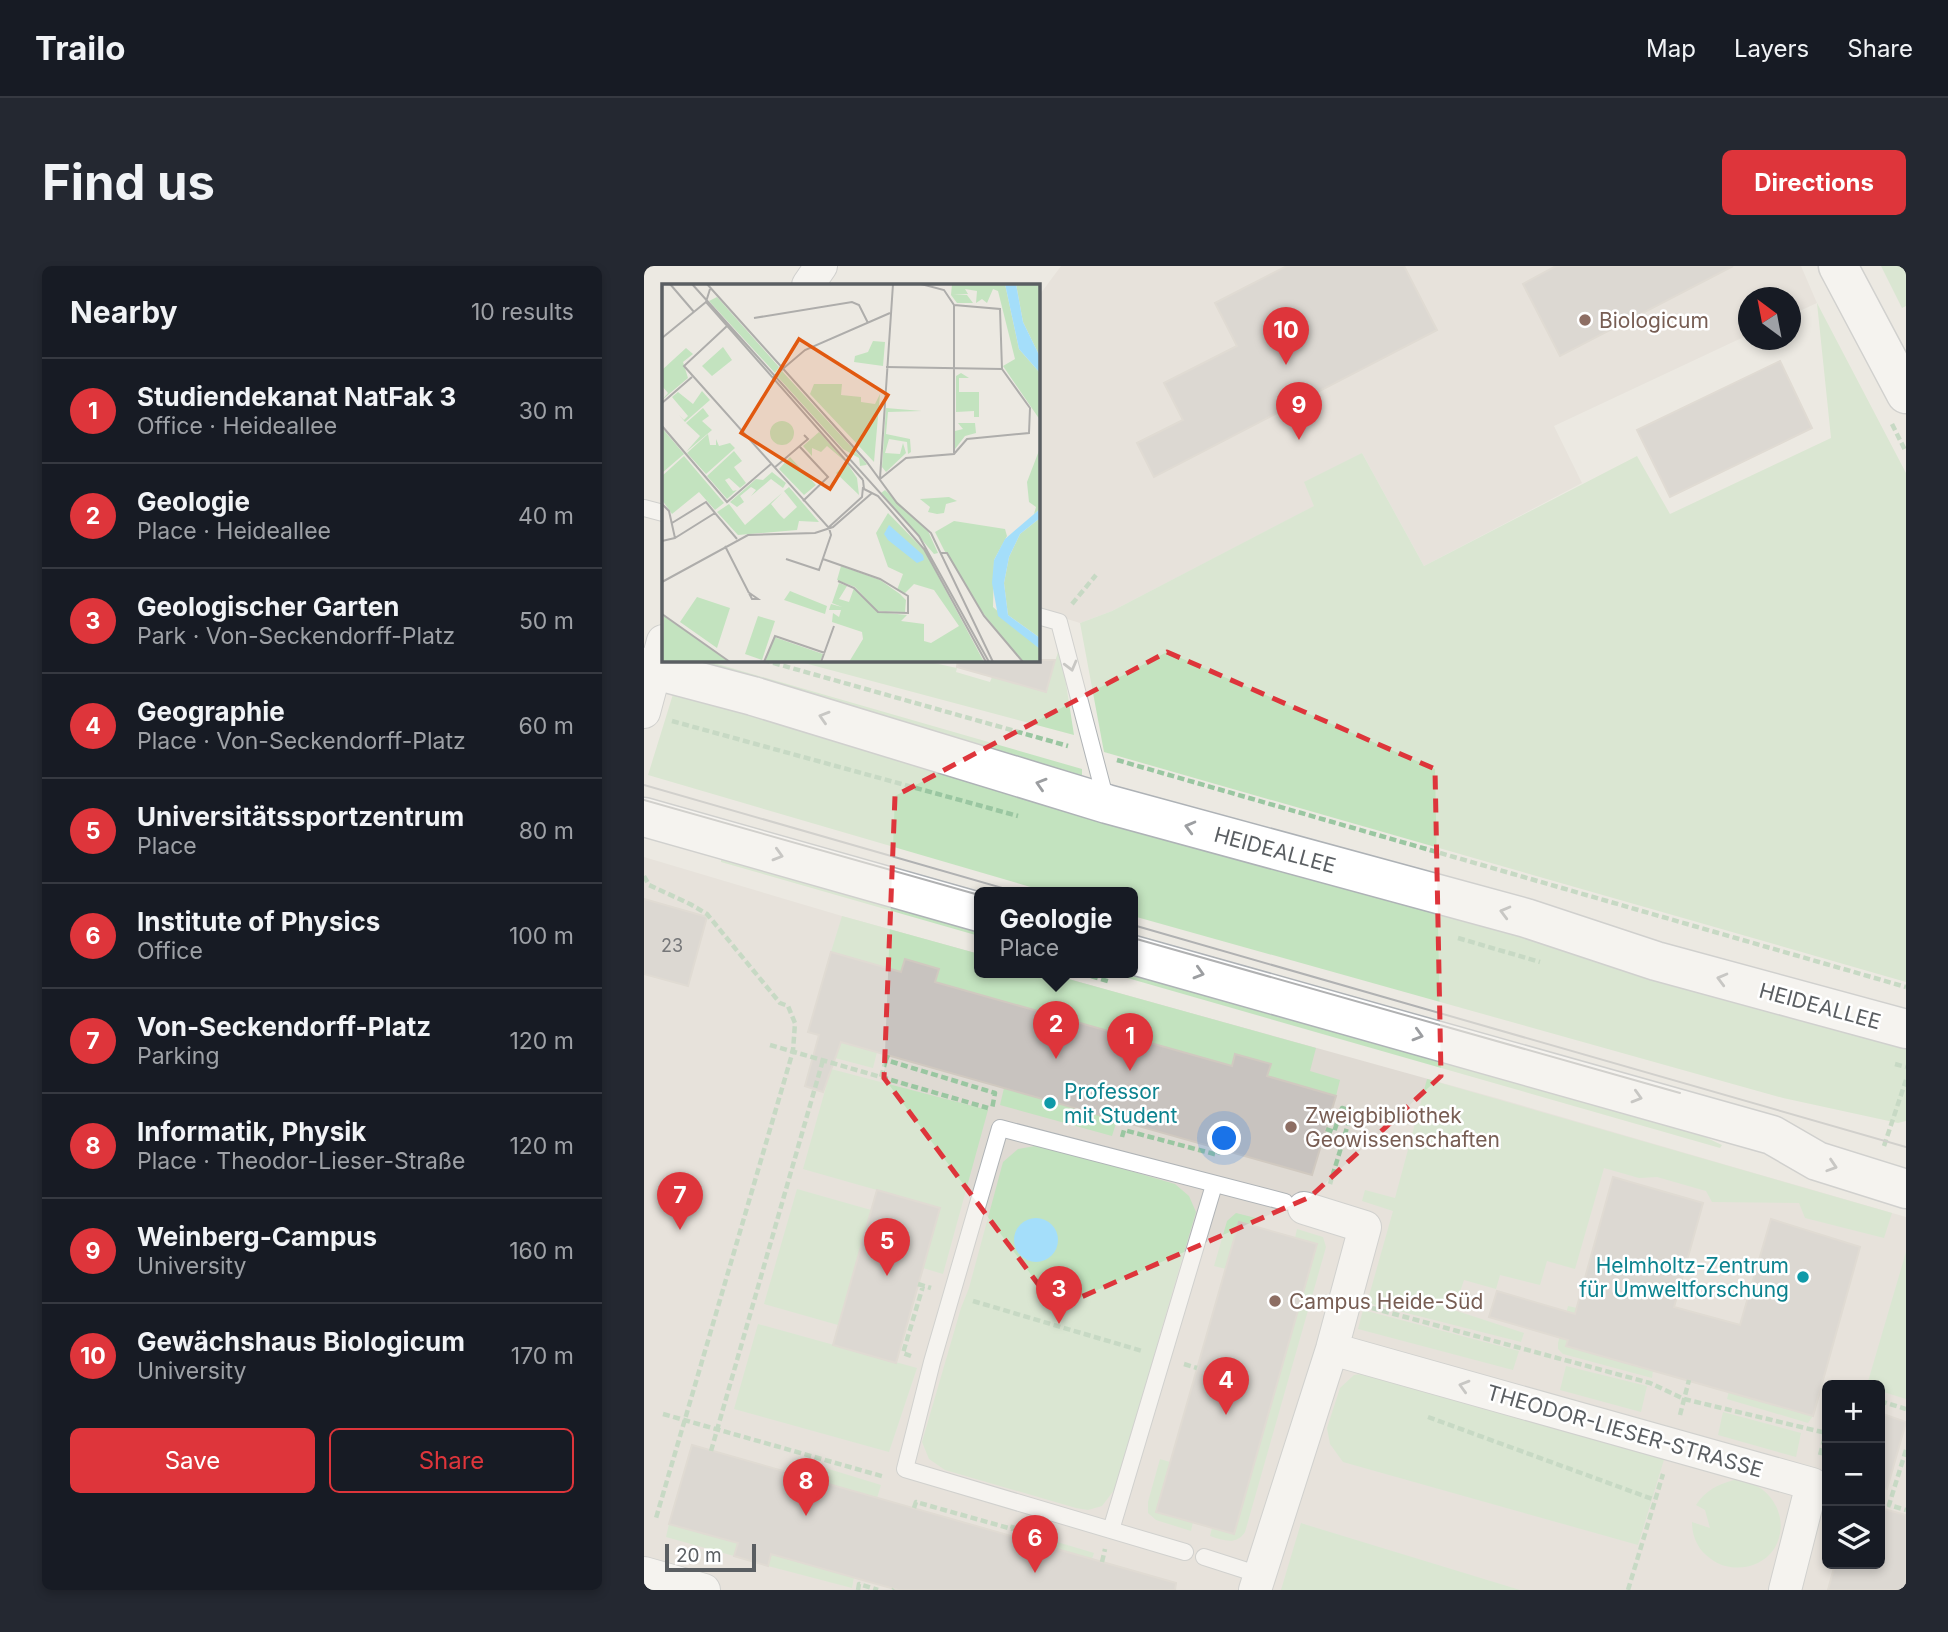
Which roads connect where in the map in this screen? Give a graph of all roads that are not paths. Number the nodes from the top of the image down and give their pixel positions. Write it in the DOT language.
graph roads {
  1 [pos="821,266"];
  2 [pos="1838,266"];
  3 [pos="809,284"];
  4 [pos="1906,394"];
  5 [pos="644,508"];
  6 [pos="662,513"];
  7 [pos="1040,616"];
  8 [pos="654,660"];
  9 [pos="644,712"];
  10 [pos="1107,804"];
  11 [pos="644,817"];
  12 [pos="974,911"];
  13 [pos="1138,956"];
  14 [pos="1906,1029"];
  15 [pos="1890,1184"];
  16 [pos="1214,1185"];
  17 [pos="1294,1205"];
  18 [pos="1332,1349"];
  19 [pos="1111,1530"];
  20 [pos="1185,1552"];
  21 [pos="1204,1557"];
  22 [pos="644,1573"];
  23 [pos="1257,1583"];
  24 [pos="704,1590"];
  25 [pos="1786,1590"];
  1 -- 3 [label="street"];
  2 -- 4 [label="main road"];
  5 -- 6 [label="lane"];
  7 -- 10 [label="lane, one-way"];
  8 -- 9 [label="street"];
  10 -- 8 [label="main road, HEIDEALLEE, one-way"];
  14 -- 10 [label="main road, HEIDEALLEE, one-way"];
  11 -- 12 [label="main road, one-way"];
  13 -- 15 [label="main road, one-way"];
  16 -- 17 [label="lane"];
  16 -- 19 [label="lane"];
  16 -- 19 [label="lane"];
  17 -- 18 [label="street"];
  18 -- 23 [label="street"];
  25 -- 18 [label="street, THEODOR-LIESER-STRASSE, one-way"];
  19 -- 20 [label="lane"];
  21 -- 23 [label="lane"];
  22 -- 24 [label="street"];
}
